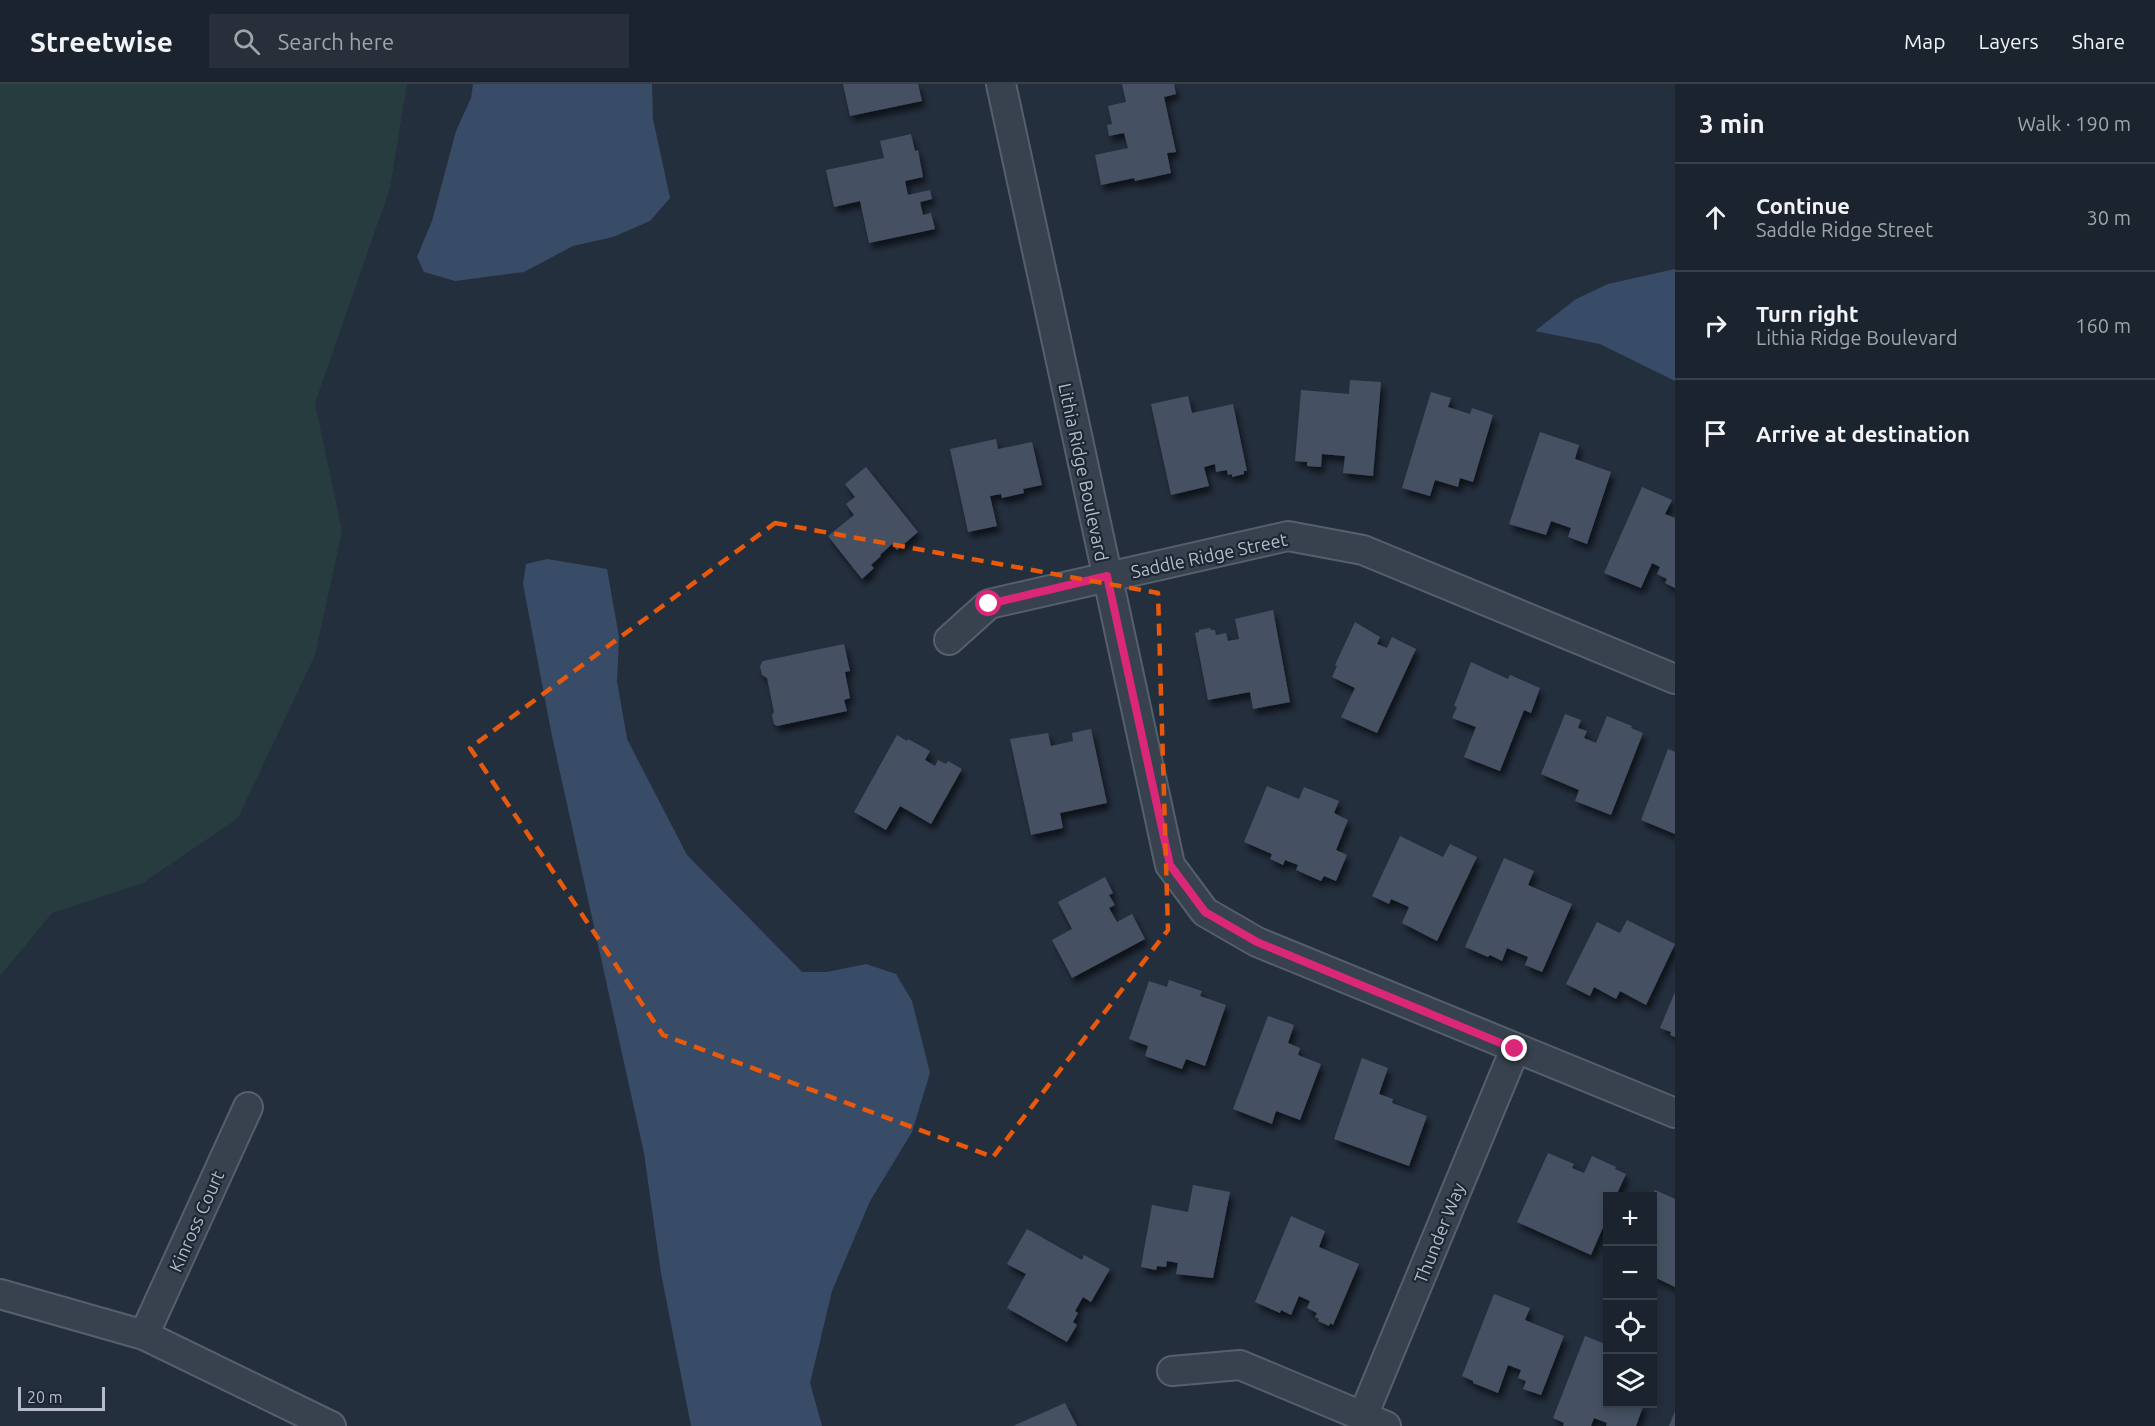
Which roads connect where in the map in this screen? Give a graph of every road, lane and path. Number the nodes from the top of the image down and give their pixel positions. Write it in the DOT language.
graph roads {
  1 [pos="1001,84"];
  2 [pos="1107,576"];
  3 [pos="949,640"];
  4 [pos="1675,679"];
  5 [pos="1515,1049"];
  6 [pos="248,1107"];
  7 [pos="1675,1113"];
  8 [pos="0,1294"];
  9 [pos="144,1335"];
  10 [pos="1172,1371"];
  11 [pos="1375,1421"];
  12 [pos="331,1426"];
  1 -- 2 [label="street, Lithia Ridge Boulevard"];
  2 -- 3 [label="street, Saddle Ridge Street"];
  2 -- 4 [label="street, Saddle Ridge Street"];
  2 -- 5 [label="street, Lithia Ridge Boulevard"];
  5 -- 7 [label="street, Lithia Ridge Boulevard"];
  5 -- 11 [label="street, Thunder Way"];
  6 -- 9 [label="street, Kinross Court"];
  8 -- 9 [label="street"];
  9 -- 12 [label="street"];
  10 -- 11 [label="street"];
}
